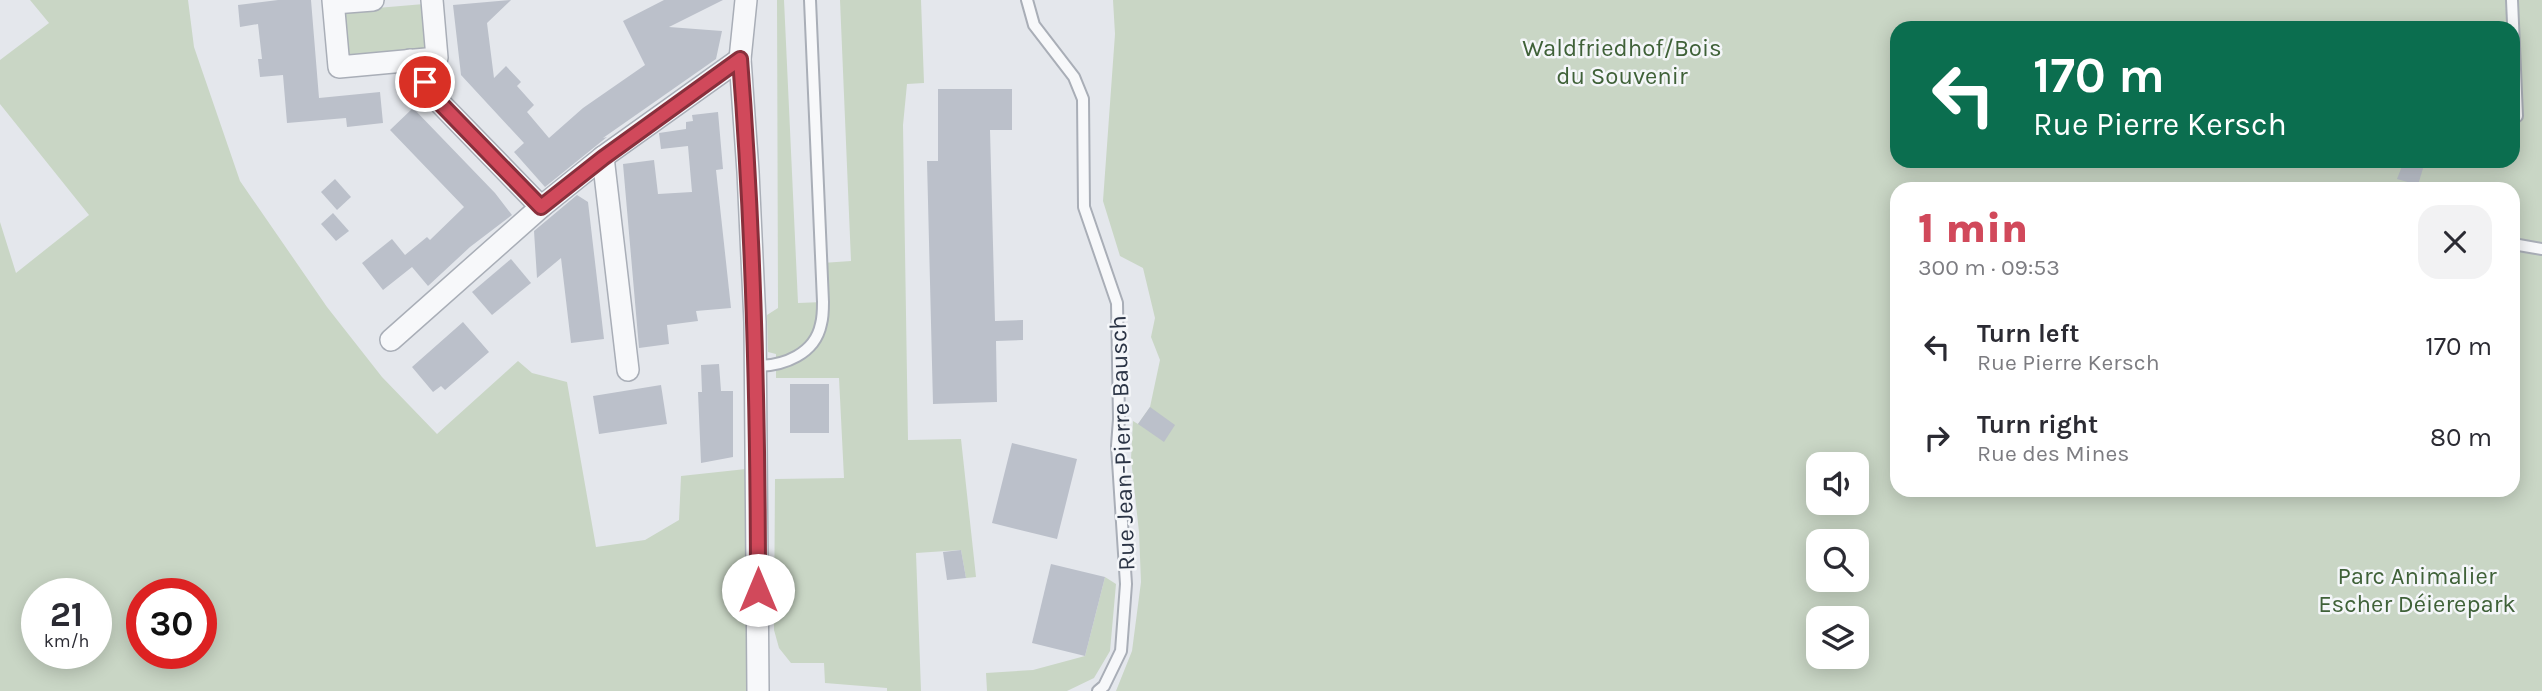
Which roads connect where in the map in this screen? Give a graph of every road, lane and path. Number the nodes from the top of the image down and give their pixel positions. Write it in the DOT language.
graph roads {
  1 [pos="373,0"];
  2 [pos="432,0"];
  3 [pos="746,0"];
  4 [pos="810,0"];
  5 [pos="1027,0"];
  6 [pos="2512,0"];
  7 [pos="333,2"];
  8 [pos="2513,21"];
  9 [pos="740,59"];
  10 [pos="410,61"];
  11 [pos="603,158"];
  12 [pos="541,207"];
  13 [pos="2520,245"];
  14 [pos="2542,249"];
  15 [pos="391,340"];
  16 [pos="756,366"];
  17 [pos="628,370"];
  18 [pos="758,691"];
  19 [pos="1098,691"];
  1 -- 7 [label="street"];
  2 -- 10 [label="street"];
  3 -- 9 [label="street"];
  4 -- 16 [label="lane"];
  5 -- 19 [label="lane, Rue Jean-Pierre Bausch"];
  6 -- 8 [label="lane"];
  7 -- 10 [label="street"];
  9 -- 11 [label="street"];
  9 -- 16 [label="street"];
  10 -- 12 [label="street"];
  11 -- 12 [label="street"];
  11 -- 17 [label="street"];
  12 -- 15 [label="street"];
  13 -- 14 [label="lane"];
  16 -- 18 [label="street"];
}
